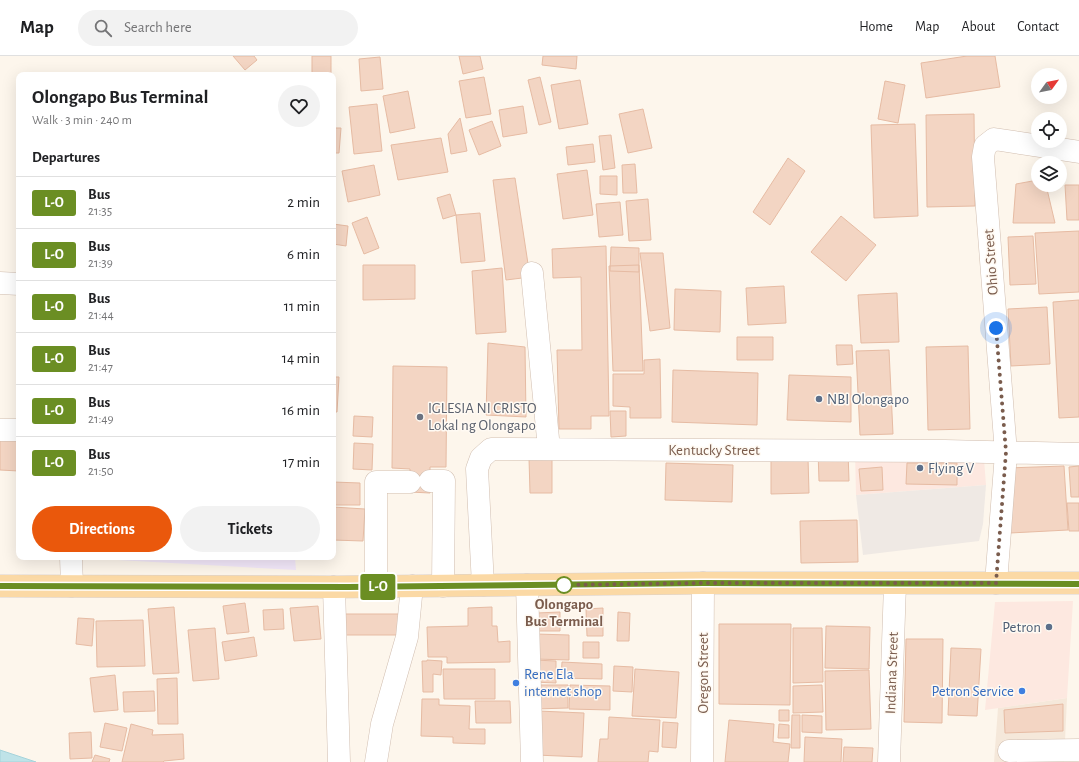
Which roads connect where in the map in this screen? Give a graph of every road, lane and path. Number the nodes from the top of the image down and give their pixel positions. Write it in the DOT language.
graph roads {
  1 [pos="1079,152"];
  2 [pos="532,273"];
  3 [pos="0,282"];
  4 [pos="16,284"];
  5 [pos="0,430"];
  6 [pos="16,430"];
  7 [pos="549,449"];
  8 [pos="1006,452"];
  9 [pos="1079,454"];
  10 [pos="71,560"];
  11 [pos="703,583"];
  12 [pos="996,583"];
  13 [pos="895,584"];
  14 [pos="1079,584"];
  15 [pos="527,585"];
  16 [pos="0,586"];
  17 [pos="72,586"];
  18 [pos="412,586"];
  19 [pos="443,586"];
  20 [pos="483,586"];
  21 [pos="334,587"];
  22 [pos="376,587"];
  23 [pos="1079,750"];
  24 [pos="1009,751"];
  25 [pos="339,762"];
  26 [pos="376,762"];
  27 [pos="532,762"];
  28 [pos="702,762"];
  29 [pos="889,762"];
  1 -- 8 [label="street, Ohio Street"];
  2 -- 7 [label="street"];
  3 -- 4 [label="street"];
  5 -- 6 [label="street"];
  7 -- 8 [label="street, Kentucky Street"];
  7 -- 20 [label="street, Kentucky Street"];
  8 -- 9 [label="street, Kentucky Street"];
  8 -- 12 [label="street, Ohio Street"];
  10 -- 17 [label="street"];
  11 -- 13 [label="main road"];
  11 -- 15 [label="main road"];
  11 -- 28 [label="street, Oregon Street"];
  12 -- 13 [label="main road"];
  12 -- 14 [label="main road"];
  13 -- 29 [label="street, Indiana Street"];
  15 -- 20 [label="main road"];
  15 -- 27 [label="street"];
  16 -- 17 [label="main road"];
  17 -- 21 [label="main road"];
  18 -- 19 [label="main road"];
  18 -- 22 [label="main road"];
  18 -- 26 [label="street"];
  19 -- 20 [label="main road"];
  19 -- 22 [label="street"];
  21 -- 22 [label="main road"];
  21 -- 25 [label="street"];
  23 -- 24 [label="street"];
}
